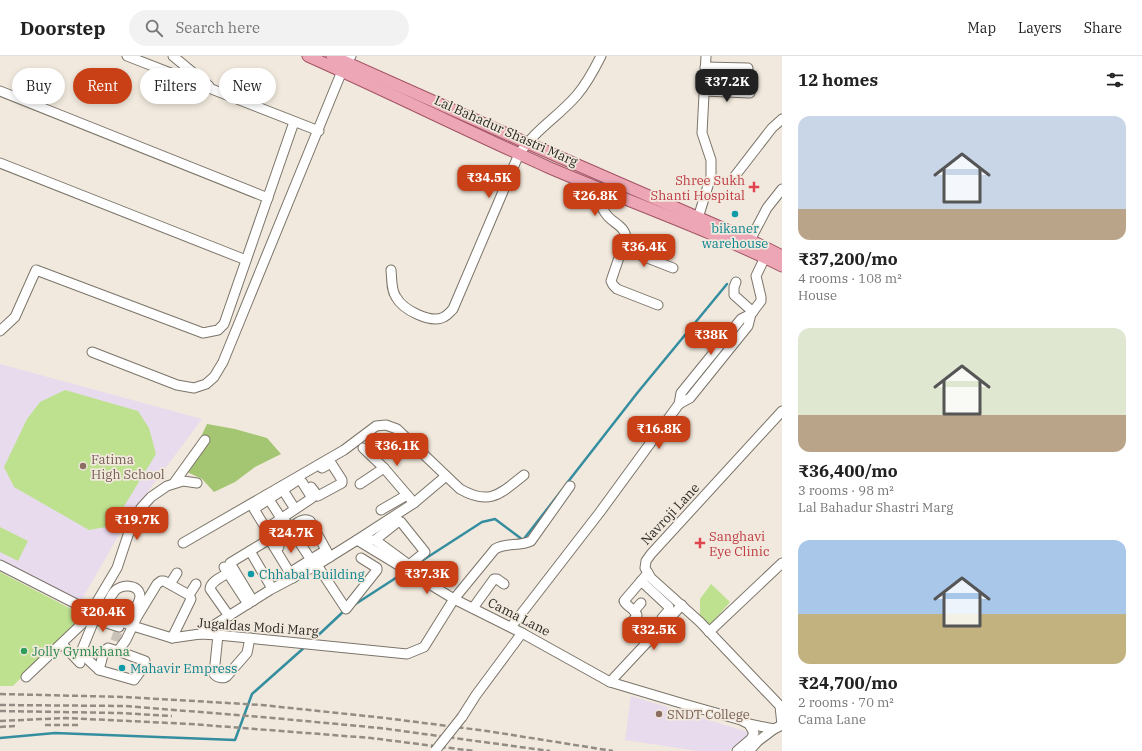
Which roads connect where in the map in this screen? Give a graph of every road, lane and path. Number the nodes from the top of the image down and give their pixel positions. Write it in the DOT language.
graph roads {
  1 [pos="127,56"];
  2 [pos="173,56"];
  3 [pos="308,56"];
  4 [pos="332,56"];
  5 [pos="601,56"];
  6 [pos="706,56"];
  7 [pos="347,63"];
  8 [pos="705,67"];
  9 [pos="748,68"];
  10 [pos="0,91"];
  11 [pos="216,91"];
  12 [pos="704,92"];
  13 [pos="750,93"];
  14 [pos="403,94"];
  15 [pos="782,119"];
  16 [pos="294,122"];
  17 [pos="485,124"];
  18 [pos="318,131"];
  19 [pos="480,136"];
  20 [pos="527,143"];
  21 [pos="519,154"];
  22 [pos="0,163"];
  23 [pos="731,181"];
  24 [pos="592,186"];
  25 [pos="782,189"];
  26 [pos="268,198"];
  27 [pos="698,218"];
  28 [pos="748,244"];
  29 [pos="622,248"];
  30 [pos="766,253"];
  31 [pos="782,256"];
  32 [pos="246,260"];
  33 [pos="782,266"];
  34 [pos="673,268"];
  35 [pos="391,270"];
  36 [pos="736,282"];
  37 [pos="658,305"];
  38 [pos="752,313"];
  39 [pos="736,326"];
  40 [pos="0,331"];
  41 [pos="744,332"];
  42 [pos="716,350"];
  43 [pos="92,352"];
  44 [pos="724,357"];
  45 [pos="679,404"];
  46 [pos="782,411"];
  47 [pos="205,440"];
  48 [pos="363,448"];
  49 [pos="384,468"];
  50 [pos="524,475"];
  51 [pos="446,476"];
  52 [pos="174,483"];
  53 [pos="197,483"];
  54 [pos="360,484"];
  55 [pos="570,486"];
  56 [pos="282,488"];
  57 [pos="387,495"];
  58 [pos="408,495"];
  59 [pos="267,497"];
  60 [pos="414,502"];
  61 [pos="393,503"];
  62 [pos="295,509"];
  63 [pos="381,510"];
  64 [pos="400,513"];
  65 [pos="282,518"];
  66 [pos="290,528"];
  67 [pos="357,540"];
  68 [pos="375,540"];
  69 [pos="183,543"];
  70 [pos="250,551"];
  71 [pos="328,553"];
  72 [pos="377,553"];
  73 [pos="782,562"];
  74 [pos="314,563"];
  75 [pos="0,565"];
  76 [pos="176,573"];
  77 [pos="648,573"];
  78 [pos="295,574"];
  79 [pos="641,581"];
  80 [pos="170,584"];
  81 [pos="196,584"];
  82 [pos="504,584"];
  83 [pos="272,588"];
  84 [pos="189,595"];
  85 [pos="454,599"];
  86 [pos="250,602"];
  87 [pos="641,603"];
  88 [pos="682,605"];
  89 [pos="473,608"];
  90 [pos="634,611"];
  91 [pos="118,612"];
  92 [pos="99,613"];
  93 [pos="229,616"];
  94 [pos="124,626"];
  95 [pos="511,627"];
  96 [pos="522,632"];
  97 [pos="709,632"];
  98 [pos="200,634"];
  99 [pos="218,636"];
  100 [pos="172,638"];
  101 [pos="250,638"];
  102 [pos="646,640"];
  103 [pos="62,644"];
  104 [pos="115,647"];
  105 [pos="80,663"];
  106 [pos="99,670"];
  107 [pos="26,677"];
  108 [pos="610,682"];
  109 [pos="781,706"];
  110 [pos="750,724"];
  111 [pos="779,726"];
  112 [pos="435,751"];
  113 [pos="737,751"];
  114 [pos="749,751"];
  1 -- 11 [label="street"];
  2 -- 11 [label="street"];
  3 -- 7 [label="main road, Lal Bahadur Shastri Marg"];
  4 -- 7 [label="main road, Lal Bahadur Shastri Marg"];
  5 -- 20 [label="street"];
  6 -- 8 [label="street"];
  7 -- 14 [label="main road, Lal Bahadur Shastri Marg"];
  7 -- 18 [label="street"];
  8 -- 9 [label="street"];
  8 -- 12 [label="street"];
  10 -- 26 [label="street"];
  11 -- 16 [label="street"];
  12 -- 13 [label="street"];
  12 -- 27 [label="street"];
  14 -- 17 [label="main road, Lal Bahadur Shastri Marg"];
  14 -- 19 [label="main road, Lal Bahadur Shastri Marg"];
  15 -- 23 [label="street"];
  16 -- 18 [label="street"];
  16 -- 26 [label="street"];
  17 -- 19 [label="main road"];
  17 -- 20 [label="main road, Lal Bahadur Shastri Marg"];
  18 -- 43 [label="street"];
  19 -- 21 [label="main road, Lal Bahadur Shastri Marg"];
  20 -- 21 [label="street"];
  20 -- 27 [label="main road, Lal Bahadur Shastri Marg"];
  21 -- 24 [label="main road, Lal Bahadur Shastri Marg"];
  21 -- 35 [label="street"];
  22 -- 32 [label="street"];
  24 -- 28 [label="main road, Lal Bahadur Shastri Marg"];
  24 -- 29 [label="street"];
  25 -- 28 [label="street"];
  26 -- 32 [label="street"];
  27 -- 28 [label="main road, Lal Bahadur Shastri Marg"];
  28 -- 30 [label="main road, Lal Bahadur Shastri Marg"];
  29 -- 34 [label="street"];
  29 -- 37 [label="street"];
  30 -- 31 [label="main road, Lal Bahadur Shastri Marg"];
  30 -- 33 [label="main road, Lal Bahadur Shastri Marg"];
  30 -- 38 [label="street"];
  32 -- 40 [label="street"];
  36 -- 38 [label="street"];
  38 -- 39 [label="street"];
  38 -- 41 [label="street"];
  39 -- 41 [label="street"];
  39 -- 42 [label="street"];
  41 -- 44 [label="street"];
  42 -- 44 [label="street"];
  42 -- 45 [label="street"];
  44 -- 45 [label="street"];
  45 -- 95 [label="street"];
  46 -- 77 [label="street, Navroji Lane"];
  47 -- 52 [label="street"];
  48 -- 49 [label="street"];
  49 -- 54 [label="street"];
  49 -- 58 [label="street"];
  50 -- 51 [label="street"];
  51 -- 56 [label="street"];
  51 -- 60 [label="street"];
  52 -- 53 [label="street"];
  52 -- 92 [label="street"];
  55 -- 85 [label="street, Jugaldas Modi Marg"];
  56 -- 59 [label="street"];
  56 -- 62 [label="street"];
  56 -- 62 [label="street"];
  57 -- 61 [label="street"];
  58 -- 60 [label="street"];
  58 -- 61 [label="street"];
  59 -- 65 [label="street"];
  59 -- 65 [label="street"];
  59 -- 69 [label="street"];
  60 -- 64 [label="street"];
  61 -- 63 [label="street"];
  61 -- 64 [label="street"];
  62 -- 65 [label="street"];
  64 -- 67 [label="street"];
  65 -- 66 [label="street"];
  66 -- 71 [label="street"];
  66 -- 74 [label="street"];
  66 -- 78 [label="street"];
  67 -- 68 [label="street"];
  67 -- 71 [label="street"];
  67 -- 72 [label="street, Cama Lane"];
  68 -- 68 [label="street"];
  70 -- 78 [label="street"];
  70 -- 83 [label="street"];
  70 -- 86 [label="street"];
  71 -- 74 [label="street"];
  72 -- 74 [label="street"];
  72 -- 85 [label="street, Cama Lane"];
  73 -- 97 [label="street"];
  74 -- 78 [label="street"];
  75 -- 92 [label="street, Jugaldas Modi Marg"];
  76 -- 80 [label="street"];
  77 -- 79 [label="street"];
  77 -- 88 [label="street"];
  78 -- 83 [label="street"];
  79 -- 90 [label="street"];
  79 -- 102 [label="street"];
  80 -- 84 [label="street"];
  80 -- 94 [label="street"];
  81 -- 84 [label="street"];
  82 -- 89 [label="street"];
  83 -- 86 [label="street"];
  84 -- 100 [label="street"];
  85 -- 89 [label="street, Cama Lane"];
  85 -- 101 [label="street, Jugaldas Modi Marg"];
  86 -- 93 [label="street"];
  86 -- 93 [label="street"];
  87 -- 90 [label="street"];
  88 -- 97 [label="street"];
  88 -- 102 [label="street"];
  89 -- 95 [label="street, Cama Lane"];
  90 -- 102 [label="street"];
  91 -- 92 [label="street"];
  92 -- 94 [label="street, Jugaldas Modi Marg"];
  92 -- 94 [label="street"];
  92 -- 103 [label="street"];
  92 -- 106 [label="street"];
  93 -- 98 [label="street"];
  94 -- 100 [label="street, Jugaldas Modi Marg"];
  94 -- 104 [label="street"];
  95 -- 96 [label="street, Cama Lane"];
  96 -- 108 [label="street, Cama Lane"];
  96 -- 112 [label="street, bridge"];
  97 -- 109 [label="street"];
  98 -- 99 [label="street, Jugaldas Modi Marg"];
  98 -- 100 [label="street, Jugaldas Modi Marg"];
  99 -- 101 [label="street, Jugaldas Modi Marg"];
  99 -- 101 [label="street"];
  102 -- 108 [label="street"];
  103 -- 105 [label="street"];
  103 -- 107 [label="street"];
  104 -- 106 [label="street"];
  104 -- 106 [label="street"];
  108 -- 110 [label="street, Cama Lane"];
  109 -- 111 [label="street"];
  110 -- 111 [label="street, Cama Lane"];
  110 -- 113 [label="street"];
  111 -- 114 [label="street"];
}
